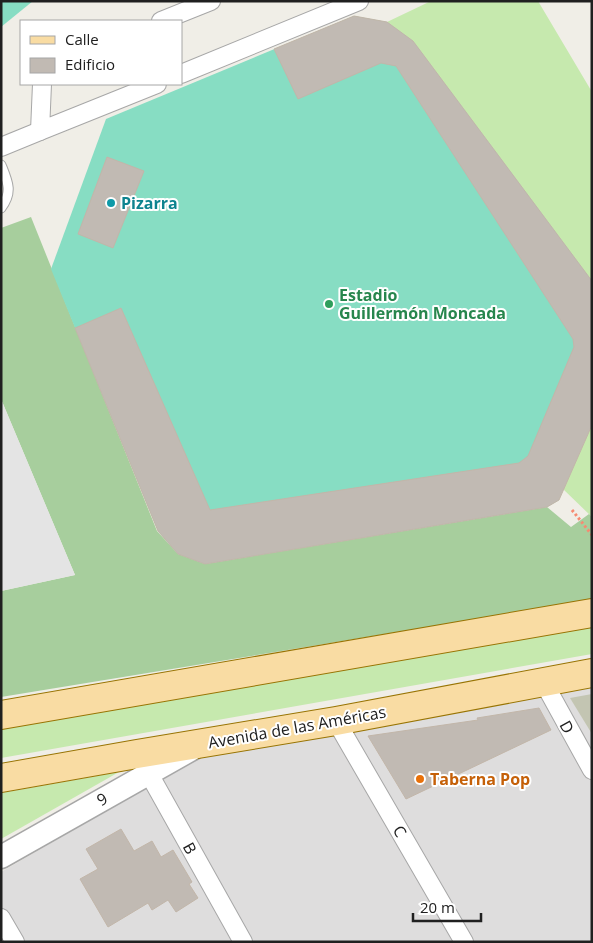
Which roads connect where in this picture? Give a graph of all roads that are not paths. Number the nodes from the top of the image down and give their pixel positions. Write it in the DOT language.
graph roads {
  1 [pos="211,1"];
  2 [pos="359,1"];
  3 [pos="164,20"];
  4 [pos="182,74"];
  5 [pos="42,85"];
  6 [pos="155,85"];
  7 [pos="40,131"];
  8 [pos="1,148"];
  9 [pos="1,165"];
  10 [pos="1,208"];
  11 [pos="592,613"];
  12 [pos="592,673"];
  13 [pos="544,683"];
  14 [pos="1,715"];
  15 [pos="336,721"];
  16 [pos="143,763"];
  17 [pos="592,770"];
  18 [pos="1,778"];
  19 [pos="1,857"];
  20 [pos="1,918"];
  21 [pos="15,942"];
  22 [pos="243,942"];
  23 [pos="464,942"];
  1 -- 3 [label="street"];
  2 -- 4 [label="street"];
  5 -- 7 [label="street"];
  6 -- 7 [label="street"];
  7 -- 8 [label="street"];
  9 -- 10 [label="lane"];
  11 -- 14 [label="main road"];
  12 -- 13 [label="main road, Avenida de las Américas"];
  13 -- 15 [label="main road, Avenida de las Américas"];
  13 -- 17 [label="street, D"];
  15 -- 16 [label="main road, Avenida de las Américas"];
  15 -- 23 [label="street, C"];
  16 -- 18 [label="main road, Avenida de las Américas"];
  16 -- 19 [label="street, 9"];
  16 -- 22 [label="street, B"];
  20 -- 21 [label="street"];
}
